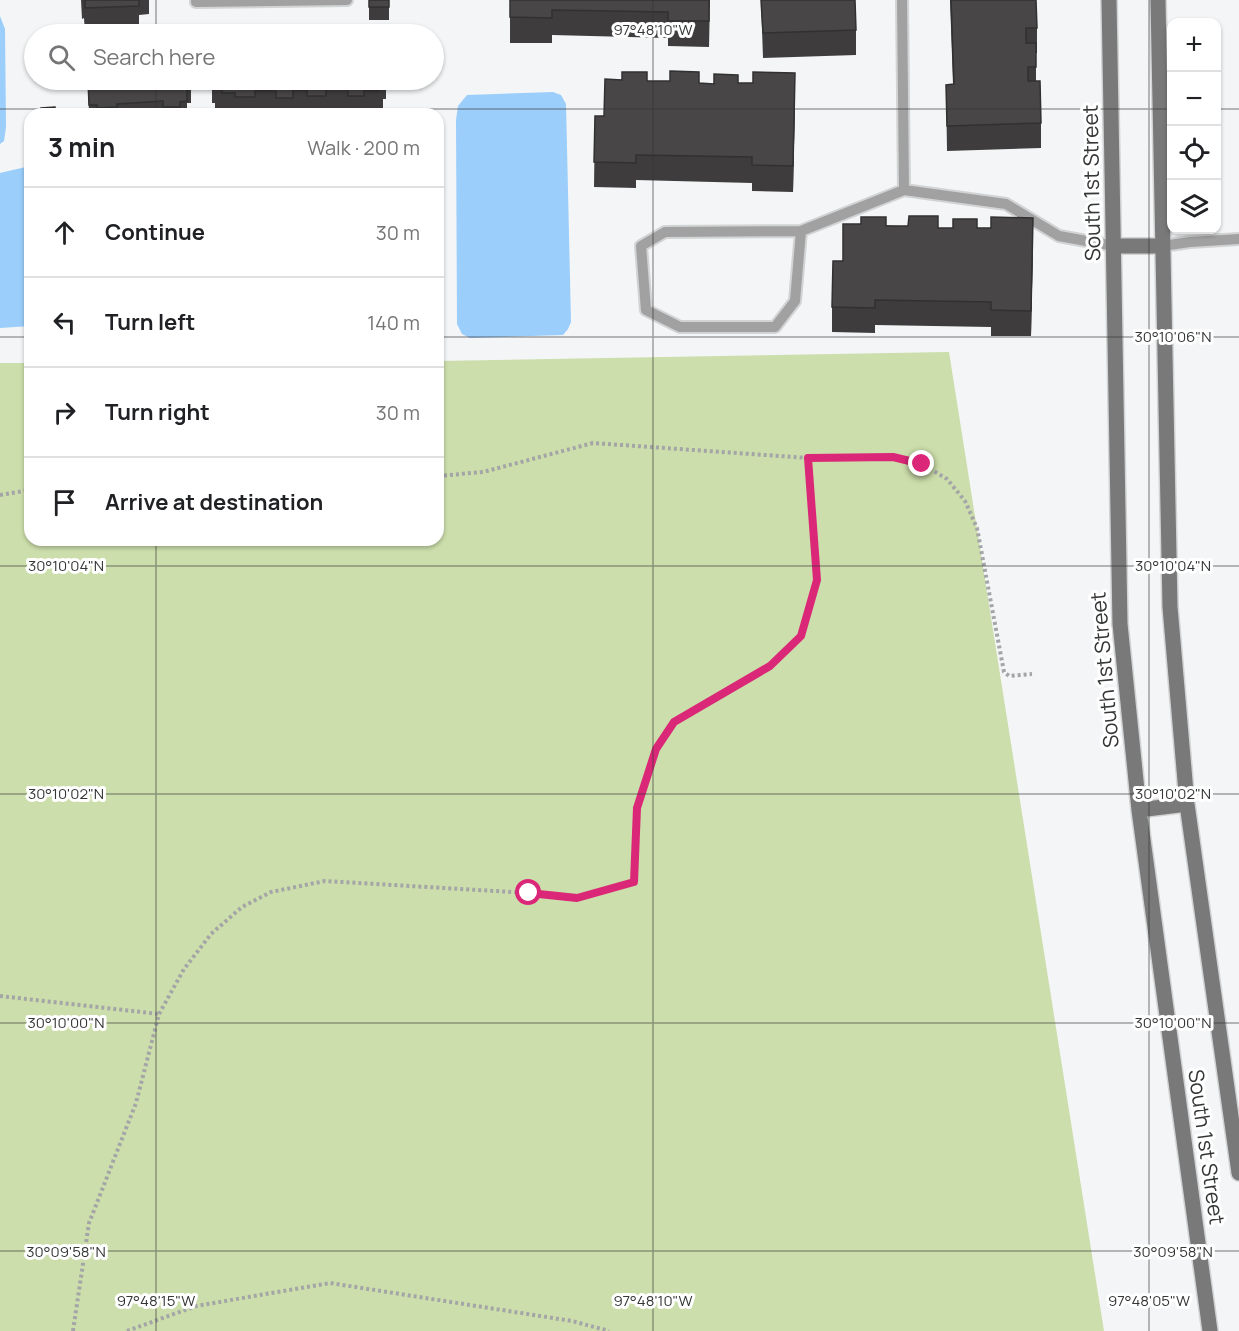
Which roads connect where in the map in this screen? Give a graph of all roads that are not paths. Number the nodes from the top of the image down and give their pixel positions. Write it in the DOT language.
graph roads {
  1 [pos="196,0"];
  2 [pos="347,0"];
  3 [pos="902,0"];
  4 [pos="1109,0"];
  5 [pos="1158,0"];
  6 [pos="904,190"];
  7 [pos="801,231"];
  8 [pos="1239,239"];
  9 [pos="1114,246"];
  10 [pos="1162,246"];
  11 [pos="1187,804"];
  12 [pos="1139,810"];
  13 [pos="1239,1173"];
  14 [pos="1210,1331"];
  1 -- 2 [label="lane"];
  3 -- 6 [label="lane"];
  4 -- 9 [label="main road, South 1st Street"];
  5 -- 10 [label="main road, South 1st Street"];
  6 -- 7 [label="lane"];
  6 -- 9 [label="lane"];
  7 -- 7 [label="lane"];
  8 -- 10 [label="lane"];
  9 -- 10 [label="main road"];
  9 -- 12 [label="main road, South 1st Street"];
  10 -- 11 [label="main road, South 1st Street"];
  11 -- 12 [label="main road"];
  11 -- 13 [label="main road, South 1st Street"];
  12 -- 14 [label="main road, South 1st Street"];
}
